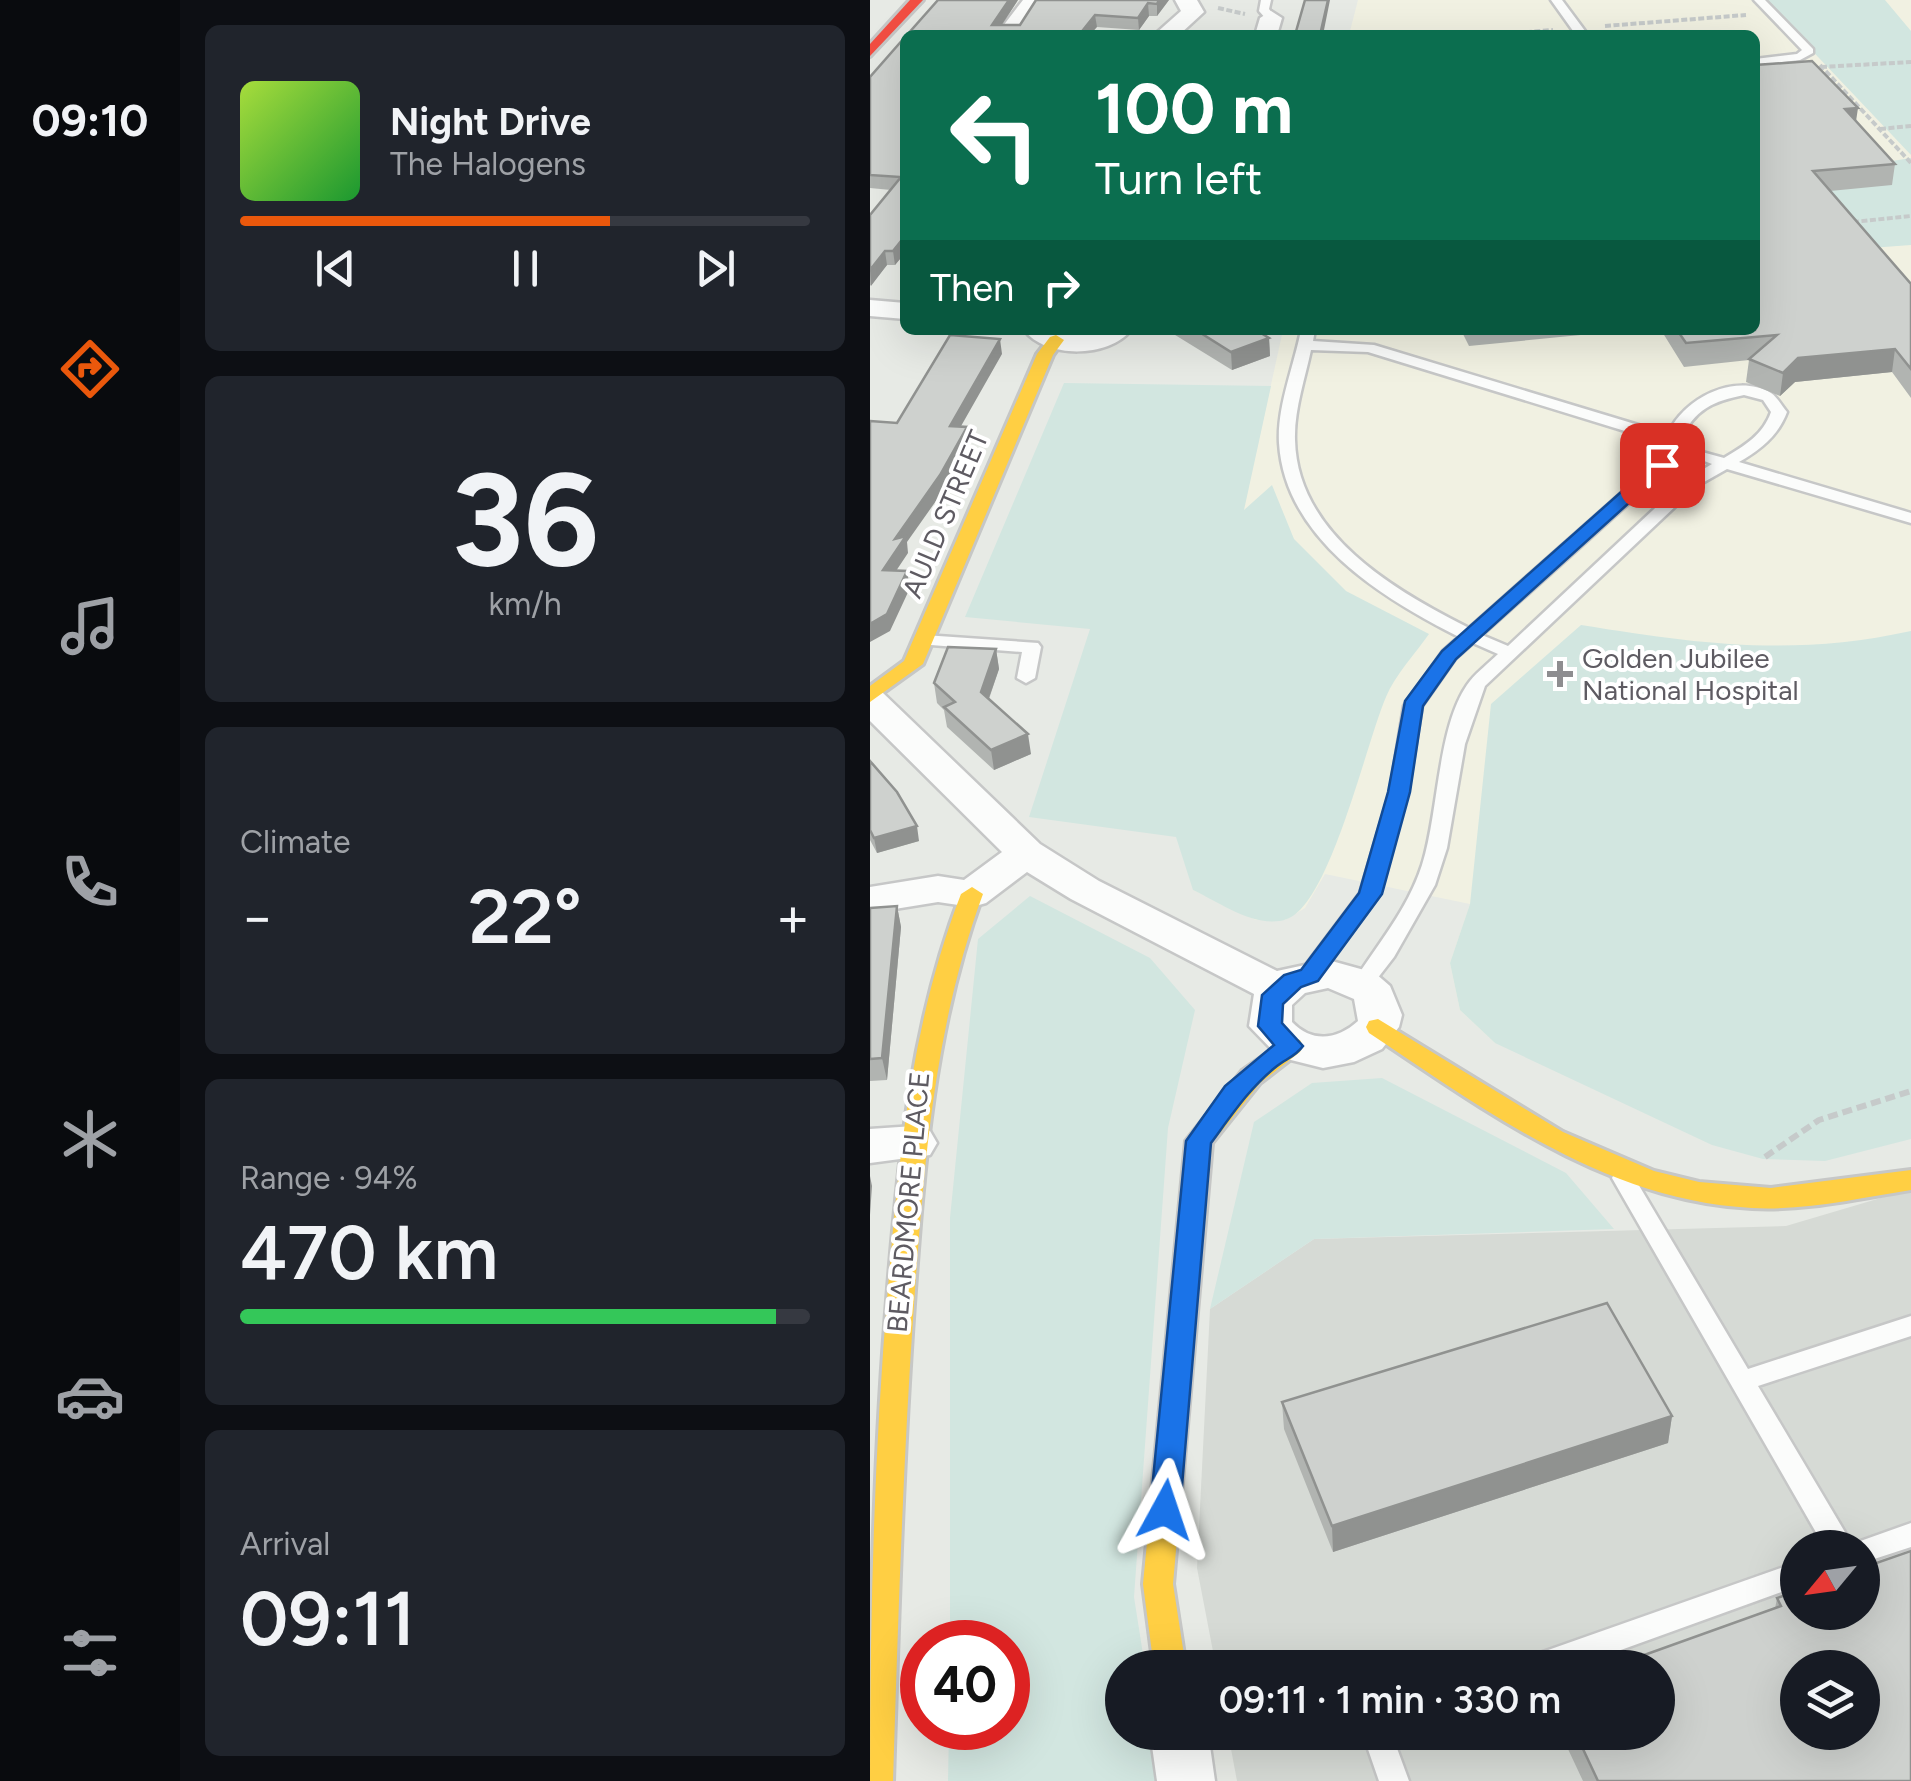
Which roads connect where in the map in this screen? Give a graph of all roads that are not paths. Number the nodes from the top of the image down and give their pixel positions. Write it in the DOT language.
graph roads {
  1 [pos="917,0"];
  2 [pos="1034,0"];
  3 [pos="1556,0"];
  4 [pos="1759,0"];
  5 [pos="1187,1"];
  6 [pos="1011,30"];
  7 [pos="1171,30"];
  8 [pos="1578,30"];
  9 [pos="870,52"];
  10 [pos="1760,62"];
  11 [pos="1047,335"];
  12 [pos="1104,335"];
  13 [pos="1307,337"];
  14 [pos="1670,440"];
  15 [pos="1728,461"];
  16 [pos="1911,518"];
  17 [pos="1470,637"];
  18 [pos="924,640"];
  19 [pos="1510,653"];
  20 [pos="1026,678"];
  21 [pos="870,698"];
  22 [pos="1026,853"];
  23 [pos="972,894"];
  24 [pos="870,900"];
  25 [pos="1294,982"];
  26 [pos="1363,983"];
  27 [pos="1378,1027"];
  28 [pos="1291,1046"];
  29 [pos="892,1144"];
  30 [pos="1616,1166"];
  31 [pos="1911,1180"];
  32 [pos="1911,1326"];
  33 [pos="1742,1381"];
  34 [pos="1829,1530"];
  35 [pos="1911,1535"];
  36 [pos="1880,1545"];
  37 [pos="877,1579"];
  38 [pos="1780,1580"];
  39 [pos="1167,1650"];
  40 [pos="1585,1650"];
  41 [pos="1182,1750"];
  42 [pos="1383,1750"];
  43 [pos="877,1781"];
  44 [pos="1186,1781"];
  45 [pos="1394,1781"];
  1 -- 9 [label="street"];
  2 -- 6 [label="street"];
  3 -- 8 [label="lane"];
  4 -- 10 [label="lane"];
  5 -- 7 [label="street"];
  11 -- 12 [label="street"];
  11 -- 18 [label="street, AULD STREET"];
  13 -- 14 [label="lane"];
  13 -- 17 [label="lane"];
  14 -- 15 [label="lane"];
  14 -- 15 [label="lane"];
  14 -- 17 [label="lane"];
  15 -- 16 [label="lane"];
  15 -- 19 [label="lane"];
  17 -- 19 [label="lane"];
  17 -- 25 [label="lane"];
  18 -- 20 [label="lane"];
  18 -- 21 [label="street, AULD STREET"];
  19 -- 26 [label="lane"];
  21 -- 22 [label="street"];
  22 -- 23 [label="street"];
  22 -- 25 [label="street"];
  23 -- 24 [label="street"];
  23 -- 29 [label="street, BEARDMORE PLACE"];
  25 -- 26 [label="street"];
  25 -- 28 [label="street"];
  26 -- 27 [label="street"];
  27 -- 28 [label="street"];
  27 -- 30 [label="street"];
  28 -- 39 [label="street"];
  29 -- 37 [label="street, BEARDMORE PLACE"];
  30 -- 31 [label="street"];
  30 -- 33 [label="lane"];
  32 -- 33 [label="lane"];
  33 -- 34 [label="lane"];
  35 -- 36 [label="lane"];
  37 -- 43 [label="street, BEARDMORE PLACE"];
  38 -- 40 [label="lane"];
  41 -- 44 [label="street"];
  42 -- 45 [label="lane"];
}
